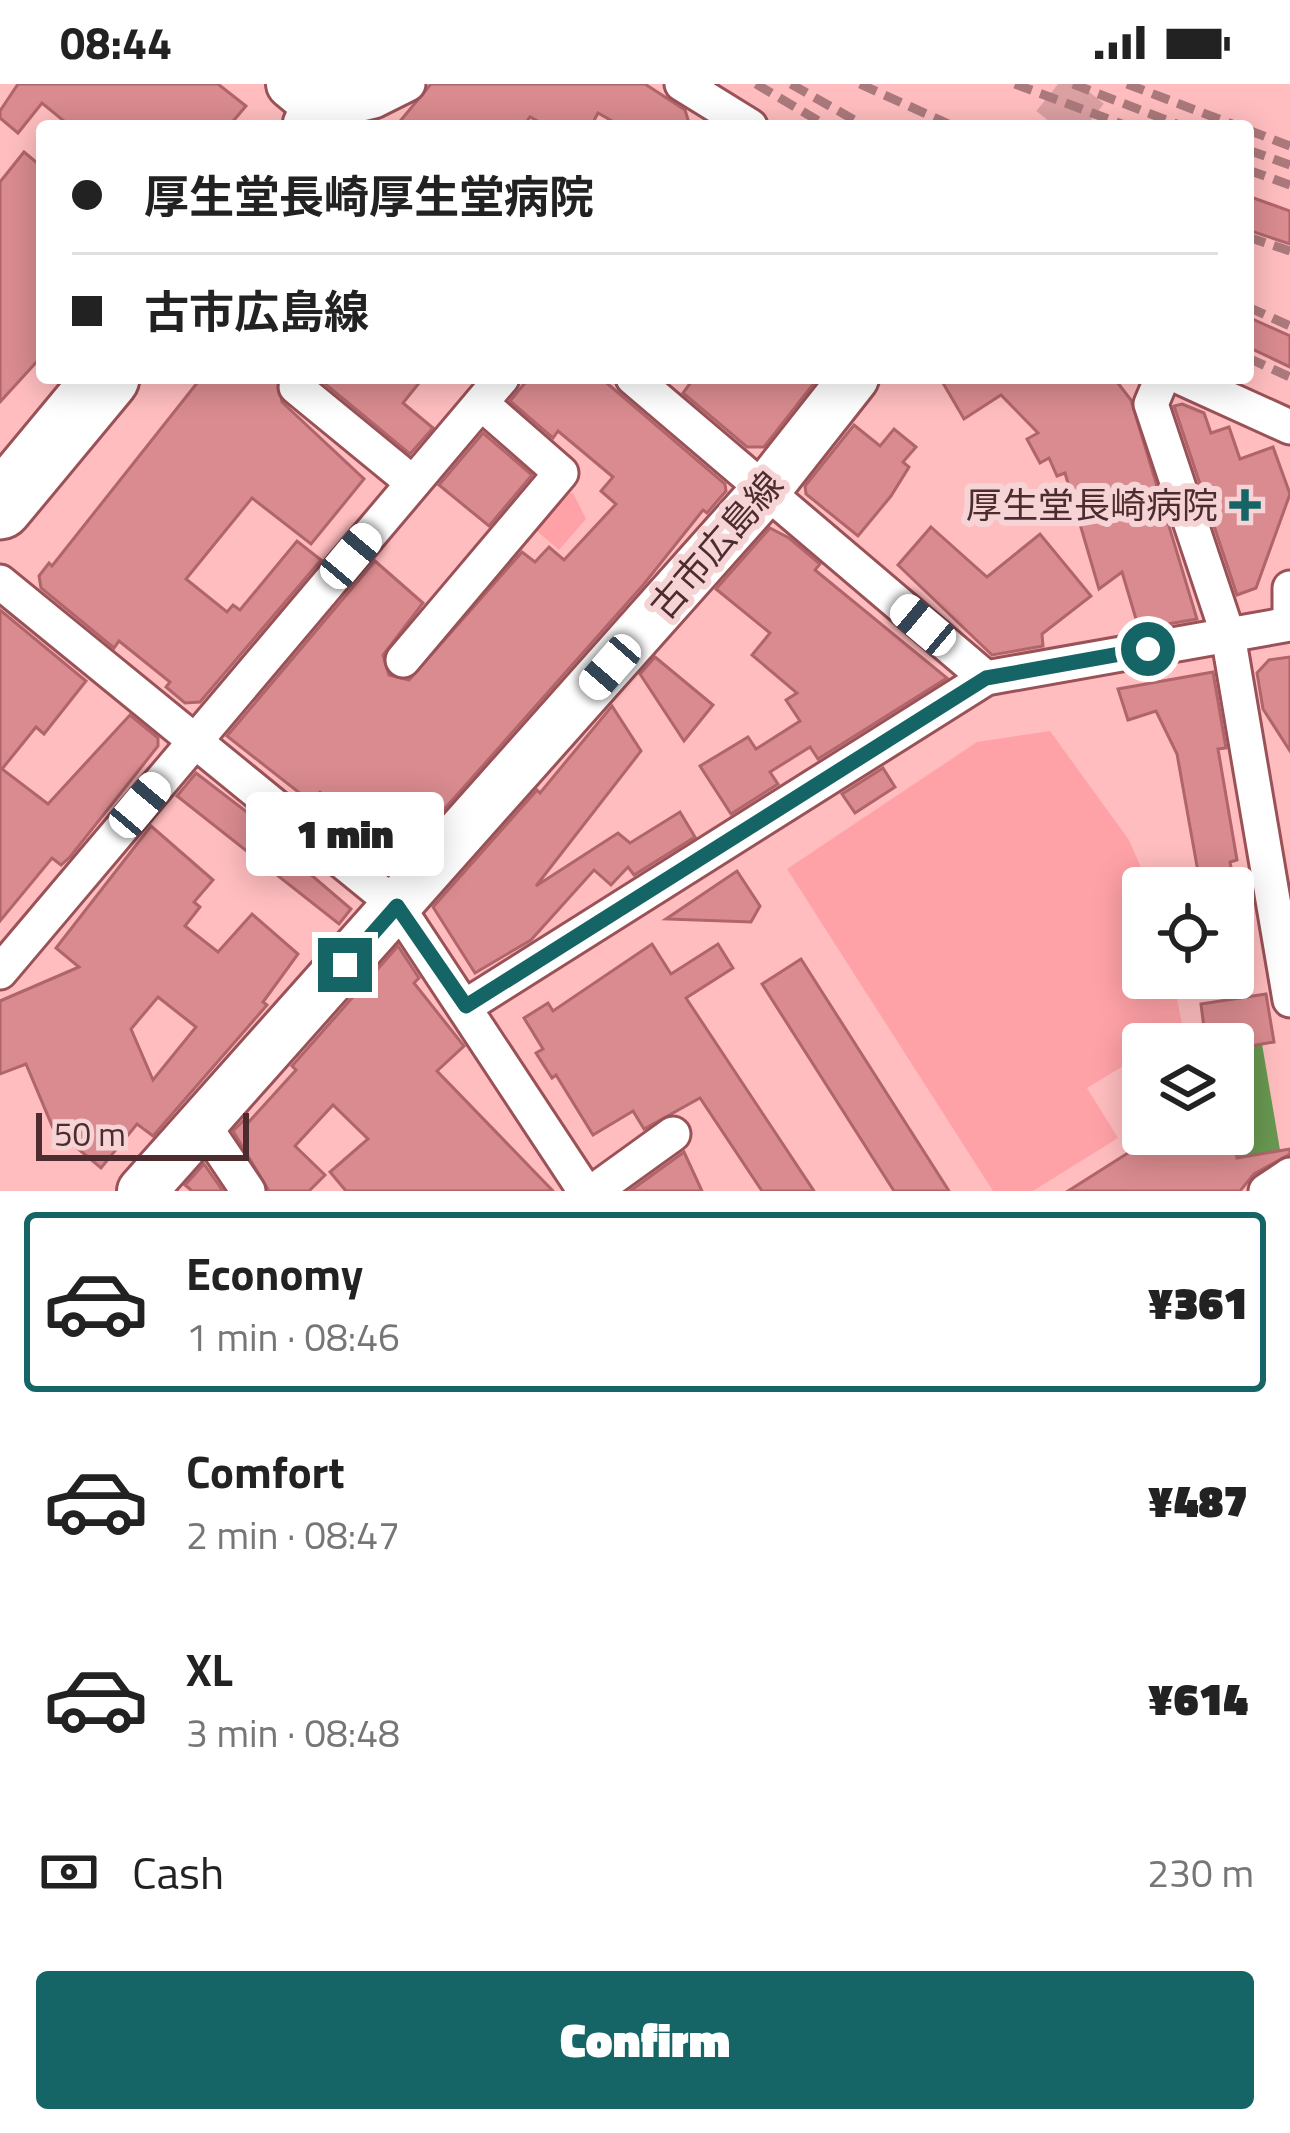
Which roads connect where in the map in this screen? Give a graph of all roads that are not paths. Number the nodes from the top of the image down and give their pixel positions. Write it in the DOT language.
graph roads {
  1 [pos="408,84"];
  2 [pos="682,84"];
  3 [pos="326,103"];
  4 [pos="726,120"];
  5 [pos="102,384"];
  6 [pos="640,384"];
  7 [pos="849,384"];
  8 [pos="1159,384"];
  9 [pos="1196,384"];
  10 [pos="296,387"];
  11 [pos="492,390"];
  12 [pos="1290,427"];
  13 [pos="413,483"];
  14 [pos="765,491"];
  15 [pos="0,507"];
  16 [pos="0,582"];
  17 [pos="1290,588"];
  18 [pos="1290,623"];
  19 [pos="1228,635"];
  20 [pos="403,660"];
  21 [pos="986,678"];
  22 [pos="196,737"];
  23 [pos="1280,877"];
  24 [pos="397,906"];
  25 [pos="0,972"];
  26 [pos="1290,1000"];
  27 [pos="466,1006"];
  28 [pos="202,1124"];
  29 [pos="674,1134"];
  30 [pos="1290,1175"];
  31 [pos="142,1191"];
  32 [pos="248,1191"];
  33 [pos="585,1191"];
  34 [pos="594,1191"];
  35 [pos="1266,1191"];
  1 -- 3 [label="street"];
  2 -- 4 [label="street"];
  5 -- 15 [label="highway"];
  6 -- 14 [label="street"];
  7 -- 14 [label="main road, 古市広島線"];
  8 -- 19 [label="street"];
  9 -- 12 [label="street"];
  10 -- 13 [label="street"];
  11 -- 13 [label="street"];
  11 -- 20 [label="street"];
  13 -- 22 [label="street"];
  14 -- 21 [label="street"];
  14 -- 24 [label="main road, 古市広島線"];
  16 -- 22 [label="street"];
  17 -- 18 [label="street"];
  18 -- 19 [label="street"];
  19 -- 21 [label="street"];
  19 -- 23 [label="street"];
  21 -- 27 [label="street"];
  22 -- 24 [label="street"];
  22 -- 25 [label="street"];
  23 -- 26 [label="street"];
  24 -- 27 [label="street"];
  24 -- 28 [label="main road, 古市広島線"];
  27 -- 33 [label="street"];
  28 -- 31 [label="main road, 古市広島線"];
  28 -- 32 [label="street"];
  29 -- 34 [label="street"];
  30 -- 35 [label="street"];
}
